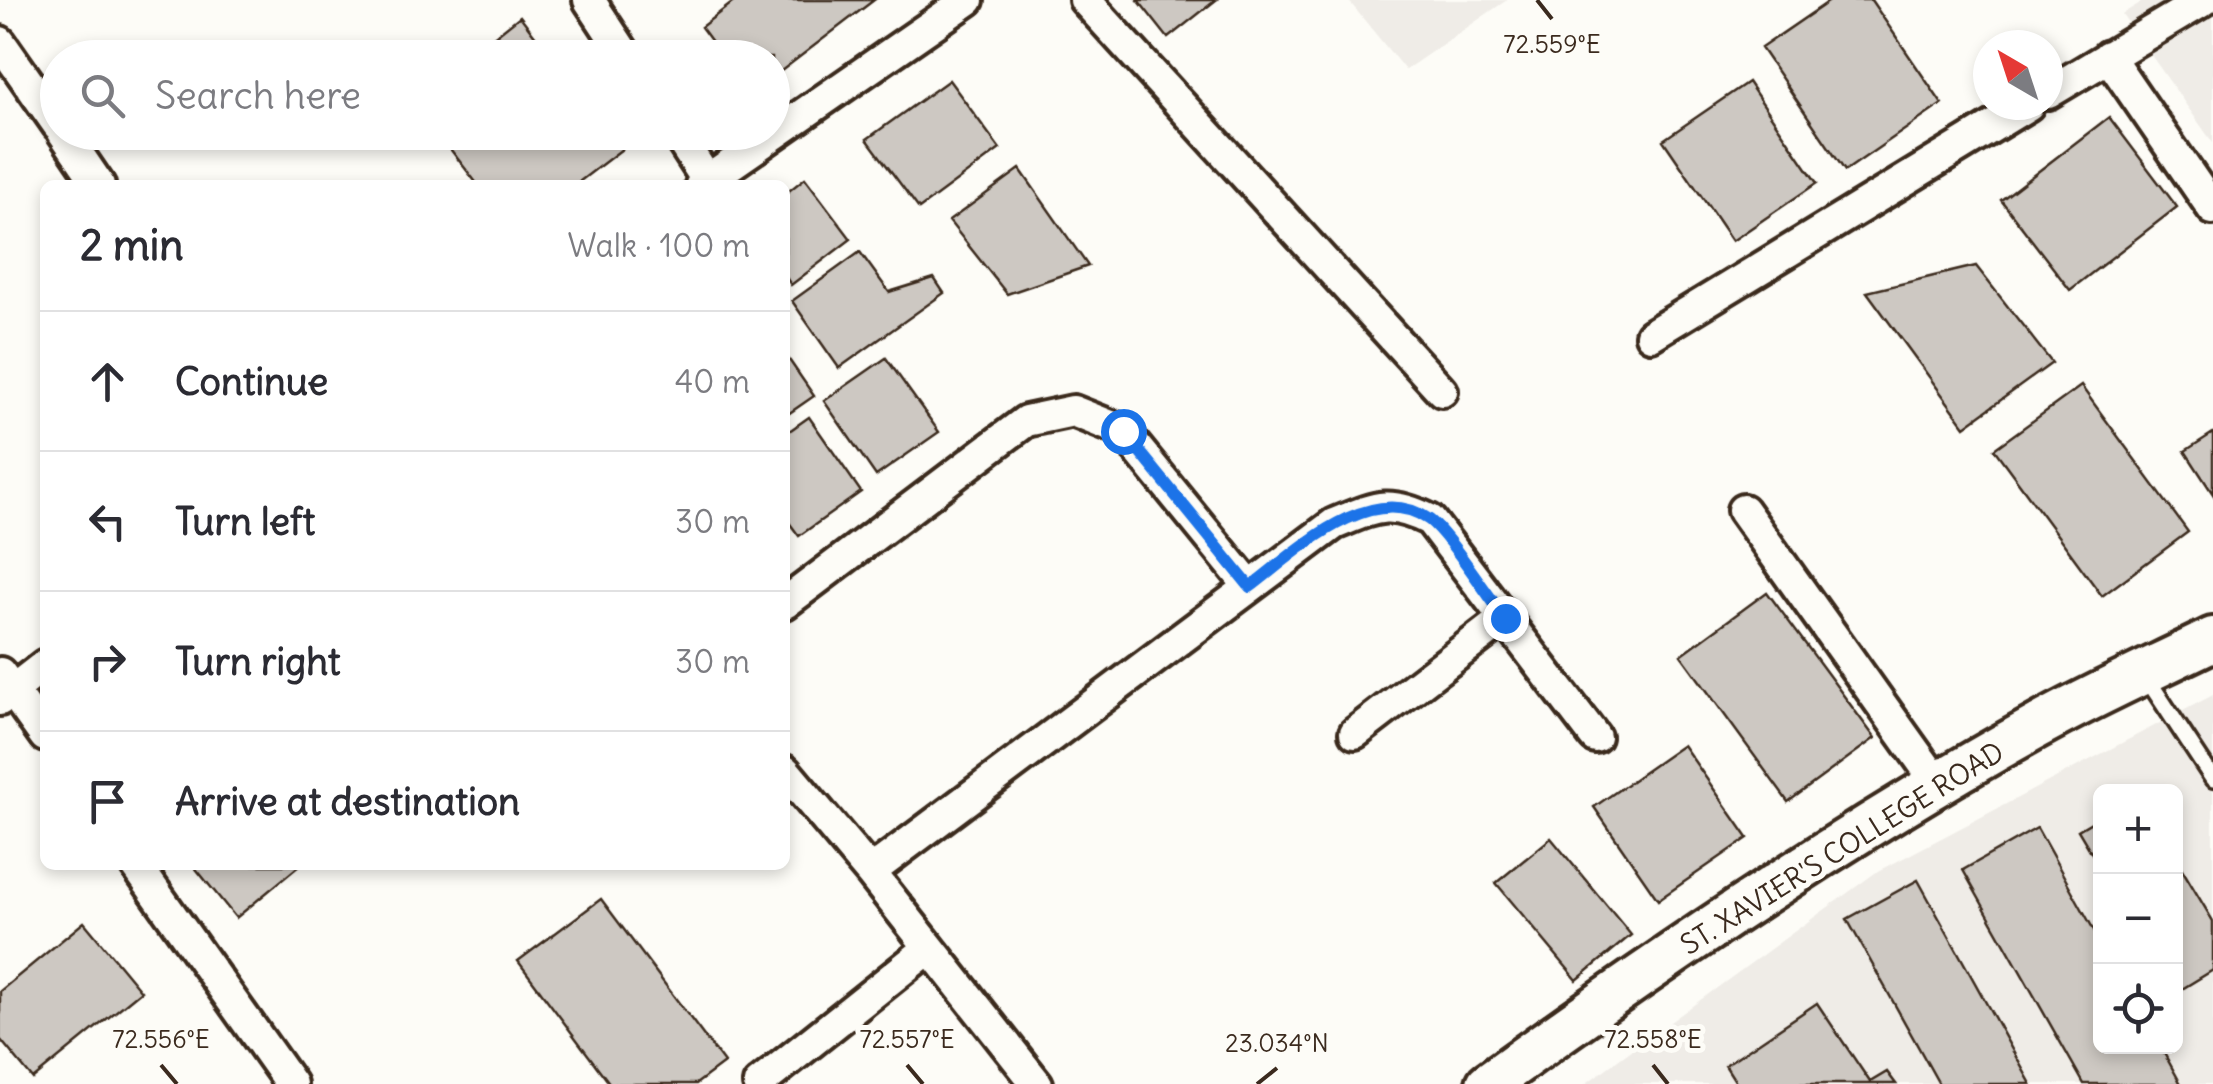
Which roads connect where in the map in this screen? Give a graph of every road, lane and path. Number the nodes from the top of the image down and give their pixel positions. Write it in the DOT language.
graph roads {
  1 [pos="589,0"];
  2 [pos="968,0"];
  3 [pos="1085,0"];
  4 [pos="2204,0"];
  5 [pos="615,40"];
  6 [pos="0,42"];
  7 [pos="2108,56"];
  8 [pos="2063,84"];
  9 [pos="40,99"];
  10 [pos="2003,120"];
  11 [pos="790,123"];
  12 [pos="75,150"];
  13 [pos="686,150"];
  14 [pos="750,150"];
  15 [pos="96,180"];
  16 [pos="703,180"];
  17 [pos="707,180"];
  18 [pos="2213,208"];
  19 [pos="1650,335"];
  20 [pos="1442,390"];
  21 [pos="1744,510"];
  22 [pos="1250,587"];
  23 [pos="790,599"];
  24 [pos="1505,618"];
  25 [pos="2213,639"];
  26 [pos="40,667"];
  27 [pos="2144,673"];
  28 [pos="4,688"];
  29 [pos="40,730"];
  30 [pos="1355,734"];
  31 [pos="1595,737"];
  32 [pos="790,777"];
  33 [pos="2213,779"];
  34 [pos="1938,784"];
  35 [pos="140,870"];
  36 [pos="870,872"];
  37 [pos="928,950"];
  38 [pos="291,1084"];
  39 [pos="759,1084"];
  40 [pos="1037,1084"];
  41 [pos="1488,1084"];
  1 -- 5 [label="street"];
  2 -- 11 [label="street"];
  3 -- 20 [label="street"];
  4 -- 7 [label="street"];
  6 -- 9 [label="street"];
  7 -- 8 [label="street"];
  7 -- 18 [label="street"];
  10 -- 19 [label="street"];
  12 -- 15 [label="street"];
  13 -- 16 [label="street"];
  14 -- 17 [label="street"];
  21 -- 34 [label="street"];
  22 -- 23 [label="street"];
  22 -- 24 [label="street"];
  22 -- 36 [label="street"];
  24 -- 30 [label="street"];
  24 -- 31 [label="street"];
  25 -- 27 [label="street, ST. XAVIER'S COLLEGE ROAD"];
  26 -- 28 [label="street"];
  27 -- 33 [label="lane"];
  27 -- 34 [label="street, ST. XAVIER'S COLLEGE ROAD"];
  28 -- 29 [label="street"];
  32 -- 36 [label="street"];
  34 -- 41 [label="street, ST. XAVIER'S COLLEGE ROAD"];
  35 -- 38 [label="street"];
  36 -- 37 [label="street"];
  37 -- 39 [label="street"];
  37 -- 40 [label="street"];
}
